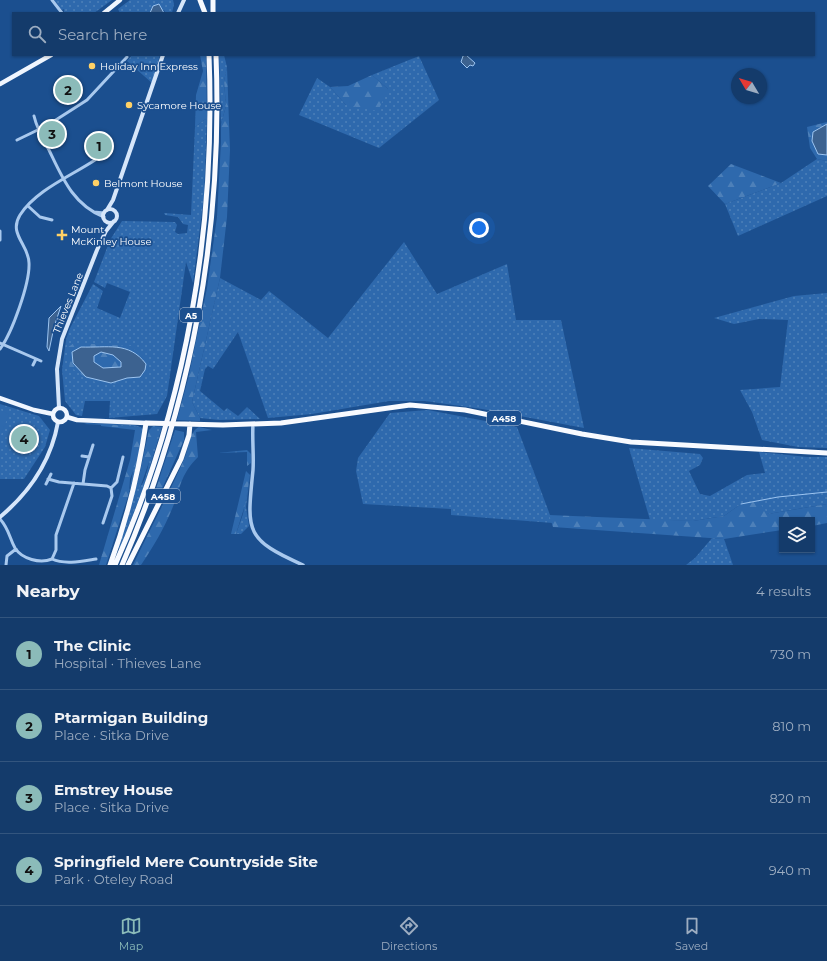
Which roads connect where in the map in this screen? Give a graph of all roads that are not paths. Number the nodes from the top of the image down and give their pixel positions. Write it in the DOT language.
graph roads {
  1 [pos="52,0"];
  2 [pos="120,0"];
  3 [pos="181,0"];
  4 [pos="184,0"];
  5 [pos="200,0"];
  6 [pos="213,0"];
  7 [pos="180,8"];
  8 [pos="61,12"];
  9 [pos="105,12"];
  10 [pos="178,12"];
  11 [pos="205,12"];
  12 [pos="213,12"];
  13 [pos="49,56"];
  14 [pos="163,56"];
  15 [pos="209,56"];
  16 [pos="216,56"];
  17 [pos="128,57"];
  18 [pos="0,84"];
  19 [pos="34,116"];
  20 [pos="38,130"];
  21 [pos="17,140"];
  22 [pos="95,160"];
  23 [pos="63,180"];
  24 [pos="113,200"];
  25 [pos="28,206"];
  26 [pos="115,211"];
  27 [pos="105,215"];
  28 [pos="52,220"];
  29 [pos="114,221"];
  30 [pos="0,231"];
  31 [pos="106,232"];
  32 [pos="0,240"];
  33 [pos="2,343"];
  34 [pos="0,348"];
  35 [pos="36,359"];
  36 [pos="41,361"];
  37 [pos="33,365"];
  38 [pos="0,398"];
  39 [pos="59,408"];
  40 [pos="52,414"];
  41 [pos="67,417"];
  42 [pos="58,422"];
  43 [pos="146,423"];
  44 [pos="190,424"];
  45 [pos="253,424"];
  46 [pos="94,445"];
  47 [pos="827,453"];
  48 [pos="82,456"];
  49 [pos="89,457"];
  50 [pos="123,457"];
  51 [pos="51,474"];
  52 [pos="48,479"];
  53 [pos="74,483"];
  54 [pos="46,484"];
  55 [pos="83,484"];
  56 [pos="112,488"];
  57 [pos="0,518"];
  58 [pos="103,520"];
  59 [pos="16,549"];
  60 [pos="52,559"];
  61 [pos="96,559"];
  62 [pos="90,560"];
  63 [pos="6,565"];
  64 [pos="90,565"];
  65 [pos="110,565"];
  66 [pos="115,565"];
  67 [pos="122,565"];
  68 [pos="128,565"];
  69 [pos="303,565"];
  1 -- 8 [label="street"];
  2 -- 9 [label="main road"];
  3 -- 7 [label="main road"];
  4 -- 7 [label="main road"];
  5 -- 11 [label="highway"];
  6 -- 12 [label="highway"];
  7 -- 10 [label="main road"];
  13 -- 18 [label="main road"];
  14 -- 24 [label="main road"];
  15 -- 66 [label="highway, A5"];
  16 -- 67 [label="highway, A5"];
  17 -- 20 [label="street"];
  19 -- 20 [label="street"];
  20 -- 21 [label="street"];
  20 -- 23 [label="street"];
  22 -- 23 [label="street"];
  23 -- 25 [label="street"];
  23 -- 27 [label="street"];
  24 -- 26 [label="main road"];
  24 -- 27 [label="main road"];
  25 -- 28 [label="street"];
  25 -- 33 [label="street"];
  26 -- 27 [label="main road"];
  26 -- 29 [label="main road"];
  27 -- 29 [label="main road"];
  27 -- 31 [label="main road"];
  29 -- 31 [label="main road"];
  30 -- 32 [label="street"];
  31 -- 39 [label="main road, Thieves Lane"];
  33 -- 34 [label="street"];
  33 -- 35 [label="street"];
  35 -- 36 [label="street"];
  35 -- 37 [label="street"];
  38 -- 40 [label="main road"];
  39 -- 40 [label="main road"];
  39 -- 41 [label="main road"];
  40 -- 42 [label="main road"];
  41 -- 42 [label="main road"];
  41 -- 43 [label="main road, A458"];
  42 -- 57 [label="main road"];
  43 -- 44 [label="highway, A458"];
  43 -- 65 [label="highway, A458"];
  44 -- 45 [label="highway, A458"];
  44 -- 68 [label="highway, A458"];
  45 -- 47 [label="highway, A458"];
  45 -- 69 [label="street"];
  46 -- 49 [label="street"];
  48 -- 49 [label="street"];
  49 -- 55 [label="street"];
  50 -- 56 [label="street"];
  51 -- 52 [label="street"];
  52 -- 53 [label="street"];
  52 -- 54 [label="street"];
  53 -- 55 [label="street"];
  53 -- 60 [label="street"];
  55 -- 56 [label="street"];
  56 -- 58 [label="street"];
  57 -- 59 [label="street"];
  59 -- 60 [label="street"];
  59 -- 63 [label="street"];
  60 -- 62 [label="street"];
  61 -- 62 [label="street"];
  62 -- 64 [label="street"];
}
